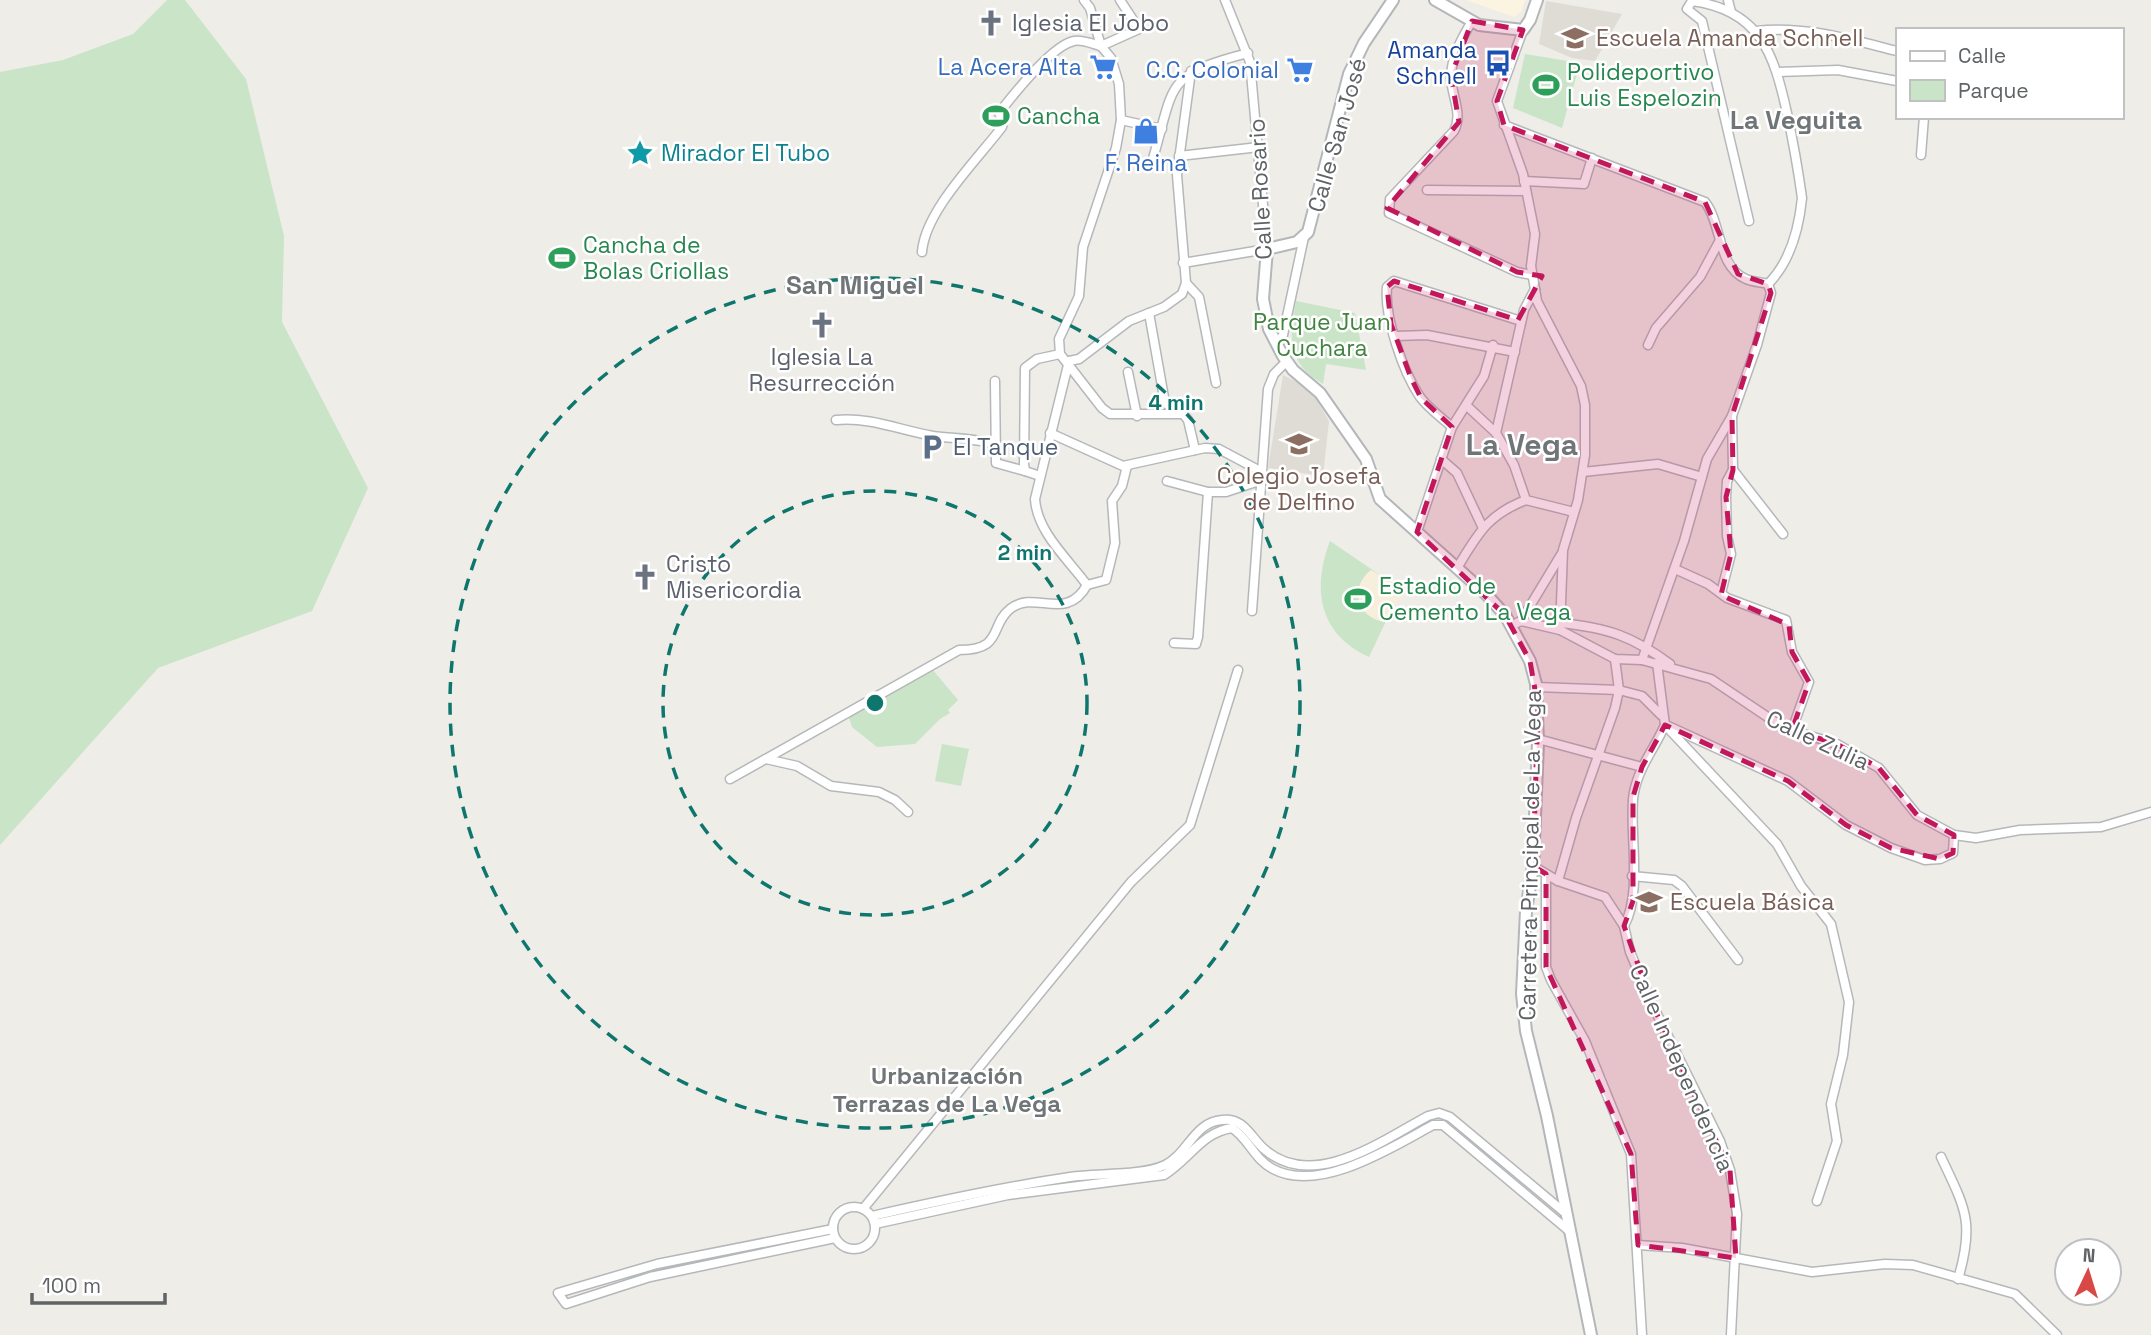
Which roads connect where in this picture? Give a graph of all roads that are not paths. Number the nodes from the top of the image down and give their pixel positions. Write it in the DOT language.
graph roads {
  1 [pos="1084,0"];
  2 [pos="1120,0"];
  3 [pos="1226,0"];
  4 [pos="1393,0"];
  5 [pos="1435,0"];
  6 [pos="1537,0"];
  7 [pos="1728,0"];
  8 [pos="1698,1"];
  9 [pos="1731,12"];
  10 [pos="1472,21"];
  11 [pos="1523,30"];
  12 [pos="1756,31"];
  13 [pos="1101,46"];
  14 [pos="1896,51"];
  15 [pos="1248,54"];
  16 [pos="1191,72"];
  17 [pos="1777,72"];
  18 [pos="1896,81"];
  19 [pos="1924,119"];
  20 [pos="1121,120"];
  21 [pos="1504,125"];
  22 [pos="1162,129"];
  23 [pos="1259,147"];
  24 [pos="1921,155"];
  25 [pos="1179,156"];
  26 [pos="1592,158"];
  27 [pos="1152,162"];
  28 [pos="1524,181"];
  29 [pos="1427,190"];
  30 [pos="1526,191"];
  31 [pos="1749,221"];
  32 [pos="1304,237"];
  33 [pos="1720,240"];
  34 [pos="1267,249"];
  35 [pos="922,252"];
  36 [pos="1183,263"];
  37 [pos="1532,275"];
  38 [pos="1186,283"];
  39 [pos="1768,284"];
  40 [pos="1535,289"];
  41 [pos="1149,313"];
  42 [pos="1521,321"];
  43 [pos="1395,336"];
  44 [pos="1277,344"];
  45 [pos="1493,345"];
  46 [pos="1648,345"];
  47 [pos="1515,352"];
  48 [pos="1060,354"];
  49 [pos="1069,361"];
  50 [pos="1287,361"];
  51 [pos="1128,372"];
  52 [pos="995,382"];
  53 [pos="1216,383"];
  54 [pos="1467,406"];
  55 [pos="1176,411"];
  56 [pos="1137,416"];
  57 [pos="1732,416"];
  58 [pos="836,420"];
  59 [pos="1452,427"];
  60 [pos="1050,433"];
  61 [pos="1496,433"];
  62 [pos="997,445"];
  63 [pos="1195,450"];
  64 [pos="1441,459"];
  65 [pos="1126,466"];
  66 [pos="1732,470"];
  67 [pos="1025,471"];
  68 [pos="1583,472"];
  69 [pos="1040,476"];
  70 [pos="1262,476"];
  71 [pos="1702,477"];
  72 [pos="1167,481"];
  73 [pos="1208,492"];
  74 [pos="1526,500"];
  75 [pos="1574,512"];
  76 [pos="1482,526"];
  77 [pos="1417,532"];
  78 [pos="1783,534"];
  79 [pos="1563,550"];
  80 [pos="1457,568"];
  81 [pos="1675,569"];
  82 [pos="1087,585"];
  83 [pos="1721,593"];
  84 [pos="1252,611"];
  85 [pos="1516,623"];
  86 [pos="1560,626"];
  87 [pos="1174,643"];
  88 [pos="1646,647"];
  89 [pos="1615,659"];
  90 [pos="1642,660"];
  91 [pos="1657,663"];
  92 [pos="1672,666"];
  93 [pos="1238,670"];
  94 [pos="1536,687"];
  95 [pos="1619,690"];
  96 [pos="1662,715"];
  97 [pos="1665,725"];
  98 [pos="1792,730"];
  99 [pos="1538,739"];
  100 [pos="1600,753"];
  101 [pos="766,759"];
  102 [pos="1642,766"];
  103 [pos="730,779"];
  104 [pos="908,812"];
  105 [pos="2151,812"];
  106 [pos="1954,835"];
  107 [pos="1533,866"];
  108 [pos="1546,874"];
  109 [pos="1632,876"];
  110 [pos="1558,881"];
  111 [pos="1624,926"];
  112 [pos="1738,960"];
  113 [pos="1941,1157"];
  114 [pos="1817,1201"];
  115 [pos="863,1209"];
  116 [pos="1564,1212"];
  117 [pos="874,1220"];
  118 [pos="1568,1230"];
  119 [pos="834,1234"];
  120 [pos="1638,1245"];
  121 [pos="1736,1258"];
  122 [pos="1958,1279"];
  123 [pos="1591,1335"];
  124 [pos="1642,1335"];
  125 [pos="1731,1335"];
  126 [pos="2057,1335"];
  1 -- 13 [label="street"];
  2 -- 13 [label="street"];
  3 -- 15 [label="street, Calle Rosario"];
  4 -- 32 [label="street, Calle San José"];
  5 -- 10 [label="street"];
  6 -- 11 [label="street"];
  7 -- 9 [label="street"];
  8 -- 9 [label="street"];
  8 -- 31 [label="street"];
  9 -- 12 [label="street"];
  10 -- 11 [label="street"];
  10 -- 37 [label="street"];
  11 -- 21 [label="street"];
  12 -- 14 [label="street"];
  12 -- 17 [label="street"];
  13 -- 20 [label="street"];
  13 -- 35 [label="street"];
  15 -- 16 [label="street"];
  15 -- 23 [label="street, Calle Rosario"];
  16 -- 22 [label="street"];
  16 -- 25 [label="street"];
  17 -- 18 [label="street"];
  17 -- 39 [label="street"];
  19 -- 24 [label="street"];
  20 -- 22 [label="street"];
  20 -- 48 [label="street"];
  21 -- 26 [label="street"];
  21 -- 28 [label="street"];
  22 -- 27 [label="street"];
  23 -- 25 [label="street"];
  23 -- 34 [label="street, Calle Rosario"];
  25 -- 36 [label="street"];
  26 -- 28 [label="street"];
  26 -- 33 [label="street"];
  28 -- 30 [label="street"];
  29 -- 30 [label="street"];
  30 -- 37 [label="street"];
  32 -- 34 [label="street, Calle San José"];
  32 -- 44 [label="street"];
  33 -- 39 [label="street"];
  33 -- 46 [label="street"];
  34 -- 36 [label="street"];
  34 -- 44 [label="street, Calle Rosario"];
  36 -- 38 [label="street"];
  37 -- 40 [label="street"];
  38 -- 41 [label="street"];
  38 -- 53 [label="street"];
  39 -- 57 [label="street"];
  40 -- 42 [label="street"];
  40 -- 68 [label="street"];
  41 -- 49 [label="street"];
  41 -- 55 [label="street"];
  42 -- 43 [label="street"];
  42 -- 47 [label="street"];
  43 -- 45 [label="street"];
  43 -- 59 [label="street"];
  44 -- 50 [label="street, Calle Rosario"];
  45 -- 47 [label="street"];
  45 -- 54 [label="street"];
  47 -- 61 [label="street"];
  48 -- 49 [label="street"];
  48 -- 67 [label="street"];
  49 -- 56 [label="street"];
  49 -- 60 [label="street"];
  50 -- 70 [label="street"];
  50 -- 77 [label="street, Calle Rosario"];
  51 -- 56 [label="street"];
  52 -- 62 [label="street"];
  54 -- 59 [label="street"];
  54 -- 61 [label="street"];
  55 -- 56 [label="street"];
  55 -- 63 [label="street"];
  57 -- 66 [label="street"];
  57 -- 71 [label="street"];
  58 -- 62 [label="street"];
  59 -- 64 [label="street"];
  60 -- 65 [label="street"];
  60 -- 69 [label="street"];
  61 -- 74 [label="street"];
  62 -- 67 [label="street"];
  63 -- 65 [label="street"];
  63 -- 70 [label="street"];
  64 -- 76 [label="street"];
  64 -- 77 [label="street"];
  65 -- 82 [label="street"];
  66 -- 78 [label="street"];
  66 -- 83 [label="street"];
  67 -- 69 [label="street"];
  68 -- 71 [label="street"];
  68 -- 75 [label="street"];
  69 -- 82 [label="street"];
  70 -- 73 [label="street"];
  70 -- 84 [label="street"];
  71 -- 81 [label="street"];
  72 -- 73 [label="street"];
  73 -- 87 [label="street"];
  74 -- 75 [label="street"];
  74 -- 76 [label="street"];
  75 -- 79 [label="street"];
  76 -- 80 [label="street"];
  77 -- 80 [label="street, Calle Rosario"];
  79 -- 85 [label="street"];
  79 -- 86 [label="street"];
  80 -- 85 [label="street, Calle Rosario"];
  81 -- 83 [label="street"];
  81 -- 88 [label="street"];
  82 -- 101 [label="street"];
  83 -- 98 [label="street"];
  85 -- 86 [label="street"];
  85 -- 94 [label="street, Carretera Principal de La Vega"];
  86 -- 88 [label="street"];
  86 -- 89 [label="street, Calle Zulia"];
  88 -- 90 [label="street"];
  88 -- 92 [label="street"];
  89 -- 90 [label="street, Calle Zulia"];
  89 -- 95 [label="street"];
  90 -- 91 [label="street, Calle Zulia"];
  91 -- 92 [label="street, Calle Zulia"];
  91 -- 96 [label="street"];
  92 -- 98 [label="street, Calle Zulia"];
  93 -- 115 [label="street"];
  94 -- 95 [label="street"];
  94 -- 99 [label="street, Carretera Principal de La Vega"];
  95 -- 96 [label="street"];
  95 -- 100 [label="street"];
  96 -- 97 [label="street"];
  97 -- 102 [label="street, Calle Independencia"];
  97 -- 106 [label="street"];
  97 -- 114 [label="street"];
  98 -- 106 [label="street, Calle Zulia"];
  99 -- 100 [label="street"];
  99 -- 107 [label="street, Carretera Principal de La Vega"];
  100 -- 102 [label="street"];
  100 -- 110 [label="street"];
  101 -- 103 [label="street"];
  101 -- 104 [label="street"];
  102 -- 109 [label="street, Calle Independencia"];
  105 -- 106 [label="street, Calle Zulia"];
  107 -- 108 [label="street, Calle Independencia"];
  107 -- 116 [label="street, Carretera Principal de La Vega"];
  108 -- 110 [label="street, Calle Independencia"];
  108 -- 120 [label="street"];
  109 -- 111 [label="street, Calle Independencia"];
  109 -- 112 [label="street"];
  110 -- 111 [label="street, Calle Independencia"];
  111 -- 121 [label="street, Calle Independencia"];
  113 -- 122 [label="street"];
  115 -- 117 [label="street"];
  115 -- 119 [label="street"];
  116 -- 117 [label="street"];
  116 -- 118 [label="street, Carretera Principal de La Vega"];
  117 -- 118 [label="street"];
  117 -- 119 [label="street"];
  118 -- 123 [label="street, Carretera Principal de La Vega"];
  119 -- 119 [label="street"];
  120 -- 121 [label="street"];
  120 -- 124 [label="street"];
  121 -- 122 [label="street"];
  121 -- 125 [label="street, Calle Independencia"];
  122 -- 126 [label="street"];
}
